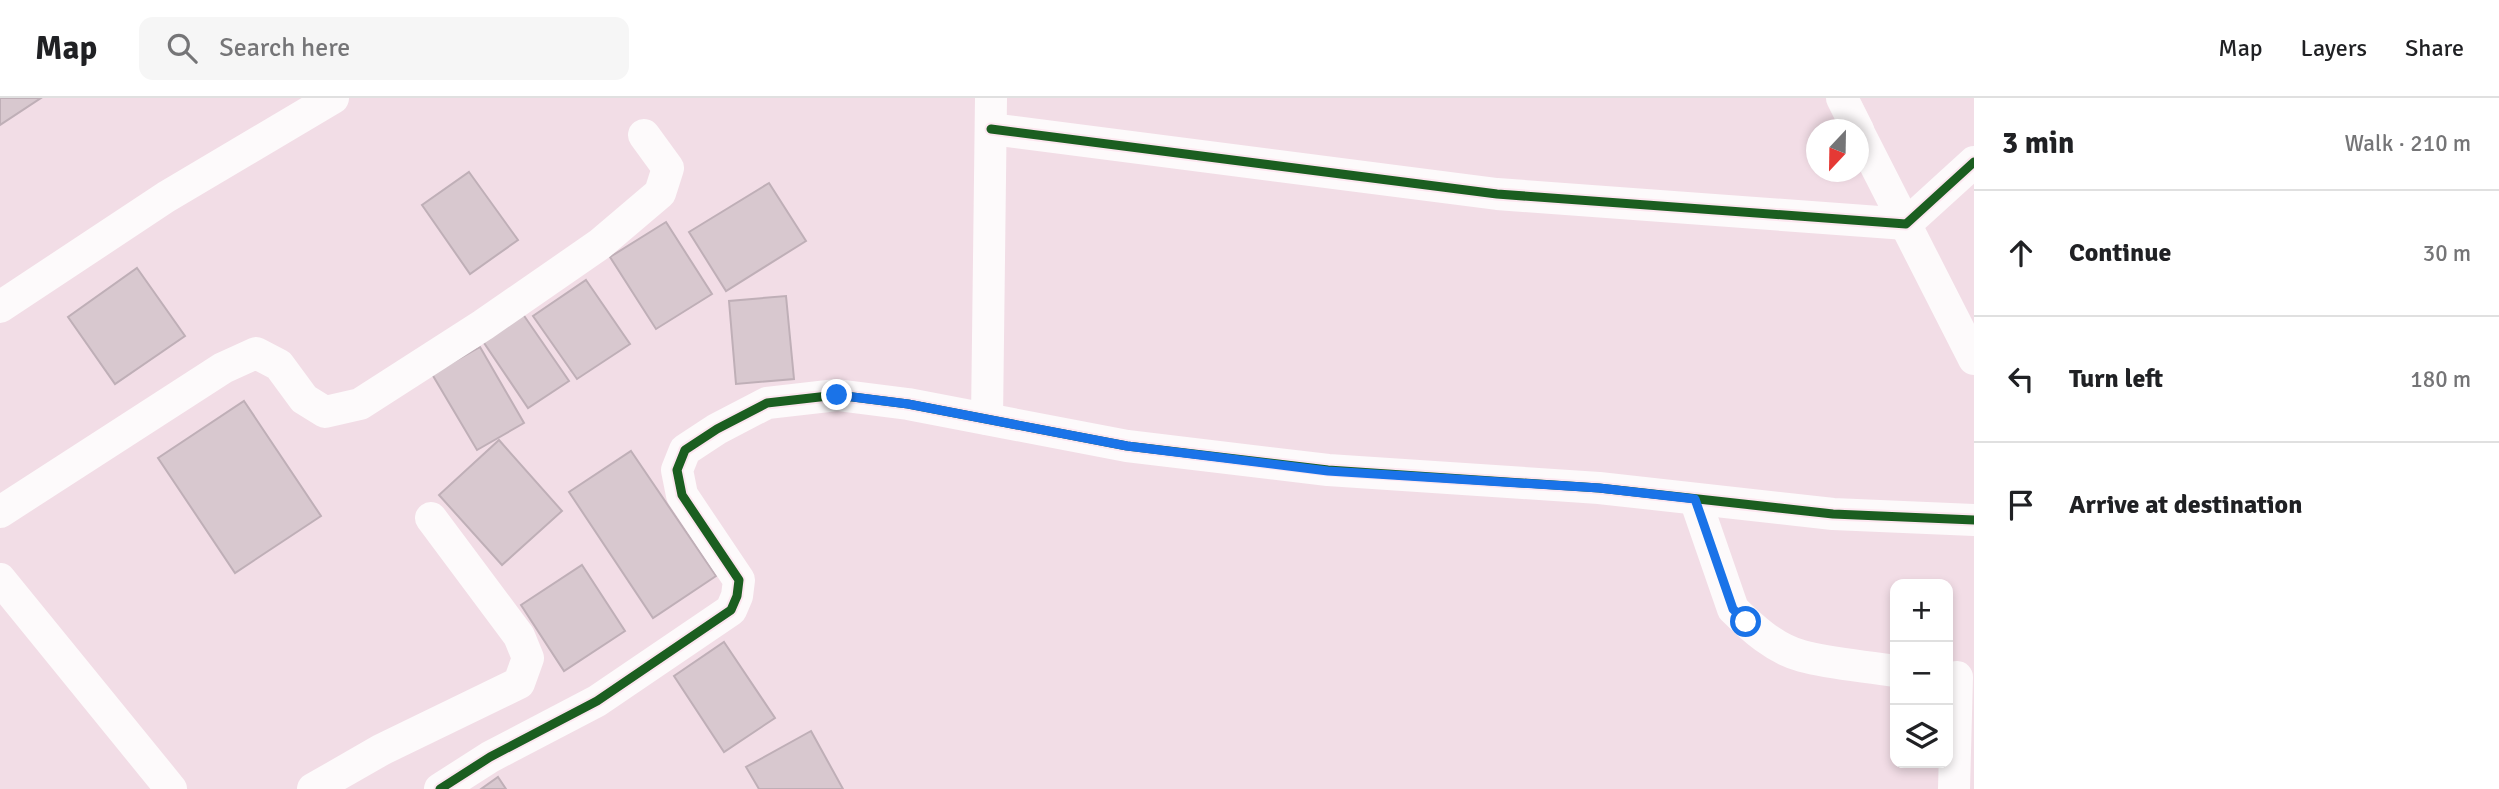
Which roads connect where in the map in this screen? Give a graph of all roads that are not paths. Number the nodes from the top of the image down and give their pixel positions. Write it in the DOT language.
graph roads {
  1 [pos="333,98"];
  2 [pos="1842,98"];
  3 [pos="991,113"];
  4 [pos="1852,119"];
  5 [pos="644,135"];
  6 [pos="1869,152"];
  7 [pos="1974,162"];
  8 [pos="1906,224"];
  9 [pos="0,307"];
  10 [pos="1965,319"];
  11 [pos="1974,359"];
  12 [pos="987,419"];
  13 [pos="1695,499"];
  14 [pos="0,512"];
  15 [pos="431,518"];
  16 [pos="1974,520"];
  17 [pos="0,579"];
  18 [pos="1890,670"];
  19 [pos="1960,677"];
  20 [pos="171,789"];
  21 [pos="313,789"];
  22 [pos="440,789"];
  23 [pos="1954,789"];
  1 -- 9 [label="street"];
  2 -- 4 [label="street"];
  3 -- 8 [label="street"];
  3 -- 12 [label="street"];
  5 -- 14 [label="street"];
  6 -- 8 [label="street"];
  7 -- 8 [label="street"];
  8 -- 10 [label="street"];
  10 -- 11 [label="street"];
  12 -- 13 [label="street"];
  12 -- 22 [label="street"];
  13 -- 16 [label="street"];
  13 -- 18 [label="street"];
  15 -- 21 [label="street"];
  17 -- 20 [label="street"];
  19 -- 23 [label="street"];
}
